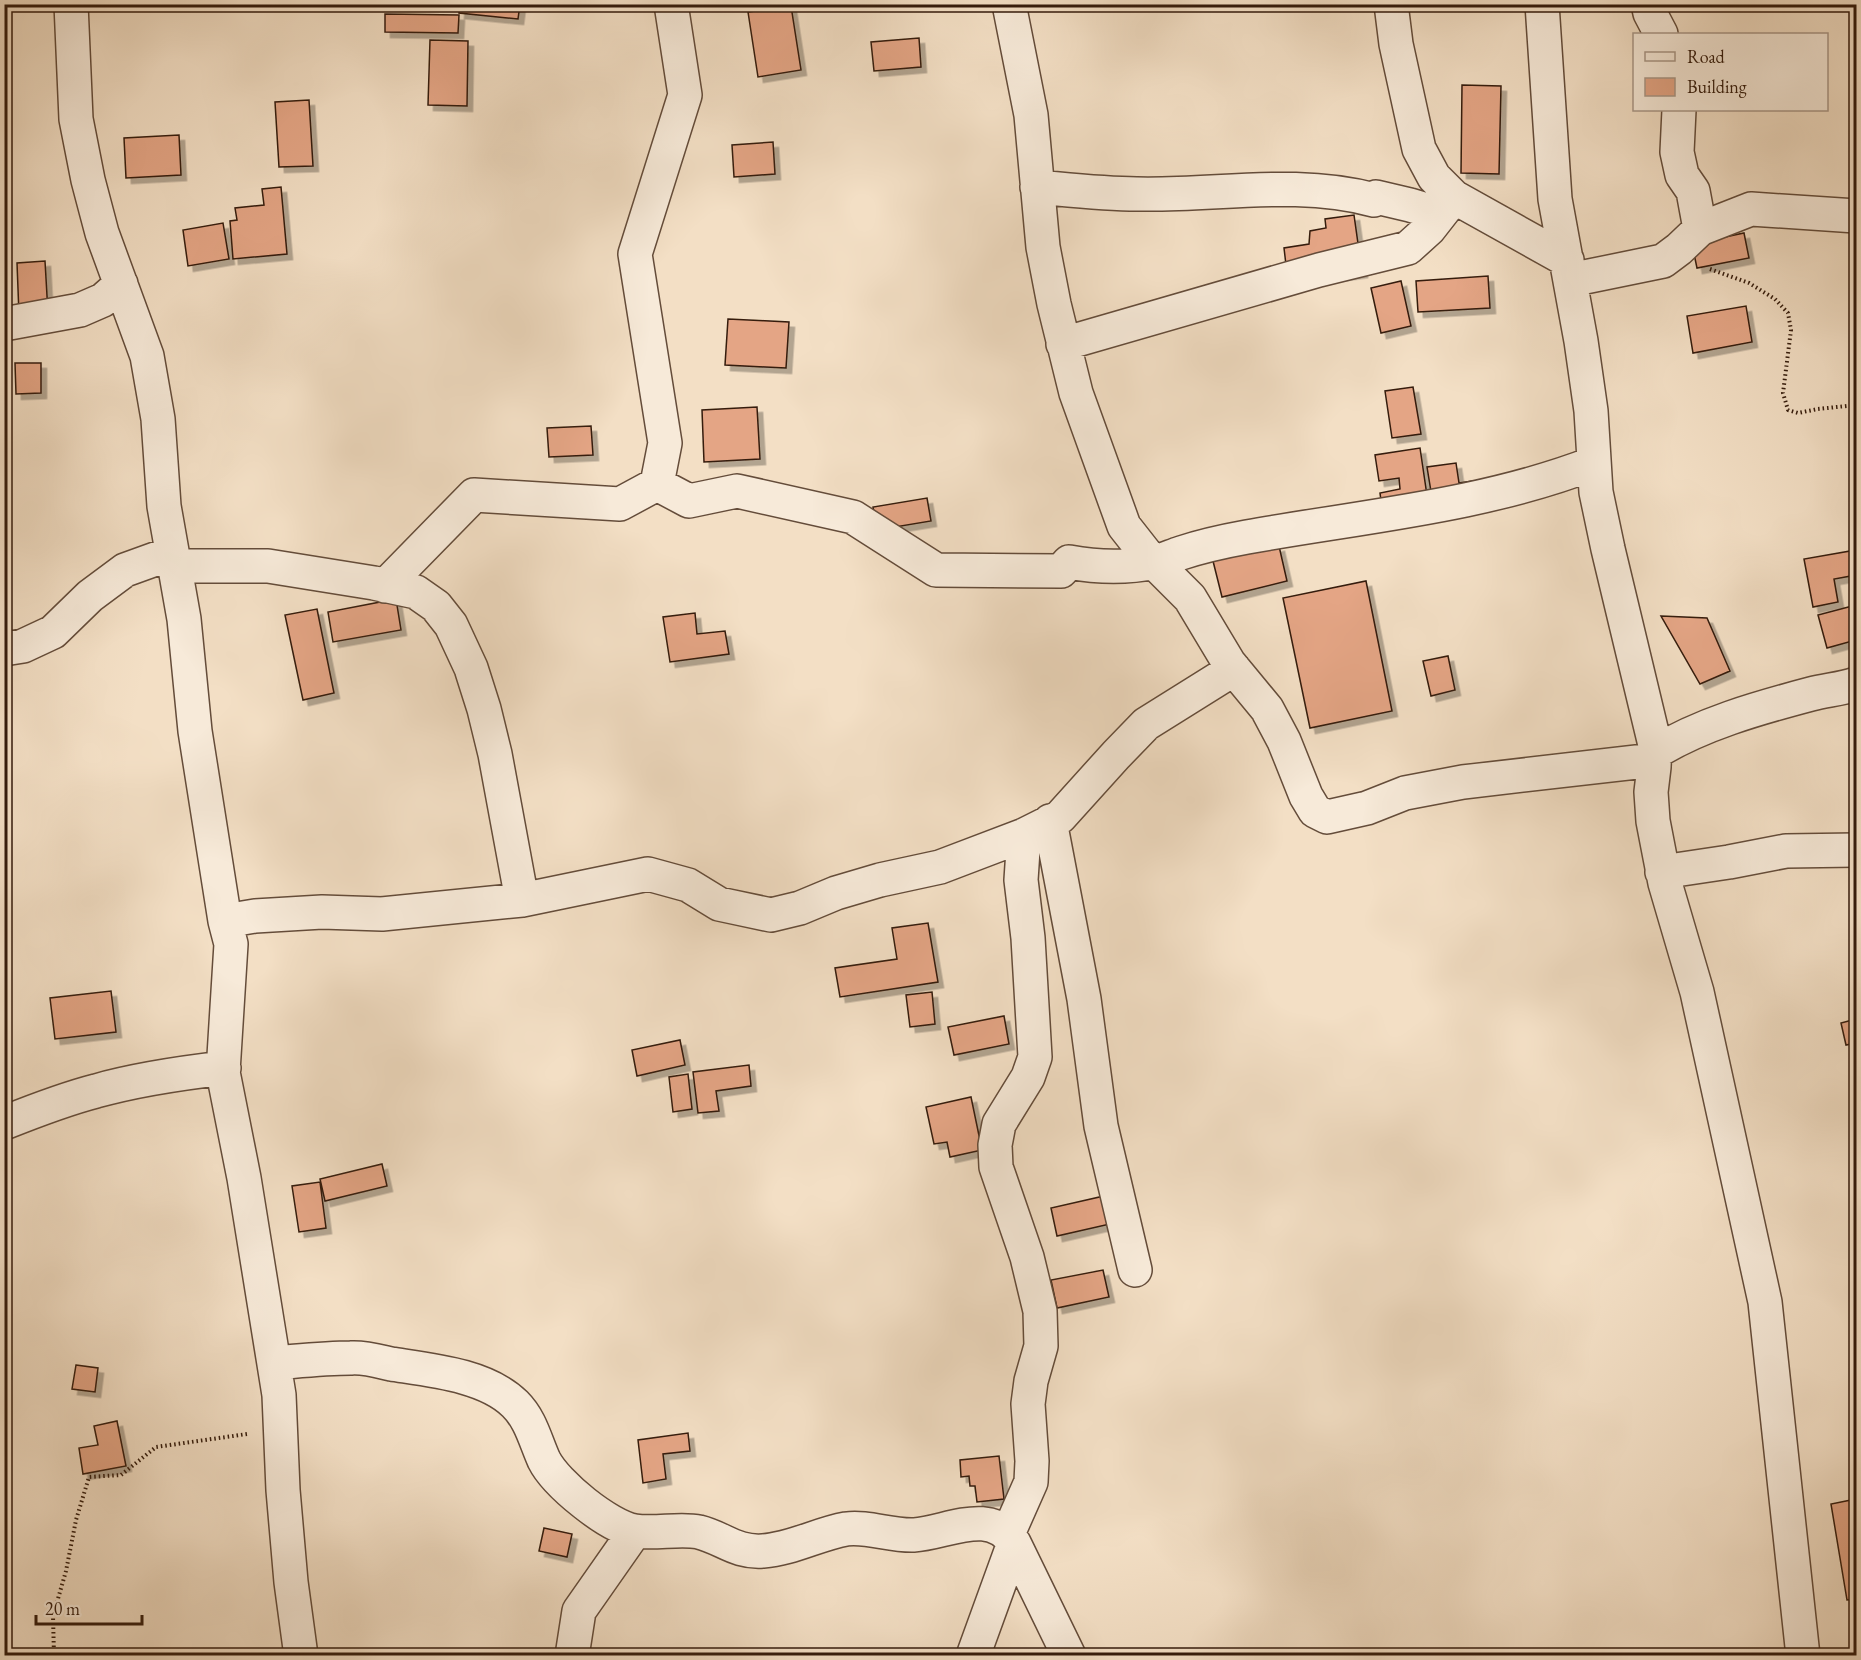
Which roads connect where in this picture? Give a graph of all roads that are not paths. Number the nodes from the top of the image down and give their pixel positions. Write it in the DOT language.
graph roads {
  1 [pos="71,4"];
  2 [pos="671,4"];
  3 [pos="1009,4"];
  4 [pos="1391,4"];
  5 [pos="1542,4"];
  6 [pos="1648,4"];
  7 [pos="1660,33"];
  8 [pos="1678,111"];
  9 [pos="1037,187"];
  10 [pos="1447,205"];
  11 [pos="1857,216"];
  12 [pos="1700,229"];
  13 [pos="1569,270"];
  14 [pos="121,284"];
  15 [pos="4,324"];
  16 [pos="1063,344"];
  17 [pos="1594,463"];
  18 [pos="657,484"];
  19 [pos="173,559"];
  20 [pos="1154,562"];
  21 [pos="385,585"];
  22 [pos="4,649"];
  23 [pos="1234,669"];
  24 [pos="1857,684"];
  25 [pos="1654,756"];
  26 [pos="1037,828"];
  27 [pos="1857,850"];
  28 [pos="1662,872"];
  29 [pos="522,900"];
  30 [pos="225,921"];
  31 [pos="224,1068"];
  32 [pos="4,1123"];
  33 [pos="1135,1270"];
  34 [pos="274,1363"];
  35 [pos="635,1531"];
  36 [pos="1011,1539"];
  37 [pos="301,1656"];
  38 [pos="572,1656"];
  39 [pos="973,1656"];
  40 [pos="1069,1656"];
  41 [pos="1803,1656"];
  1 -- 14 [label="street"];
  2 -- 18 [label="street"];
  3 -- 9 [label="street"];
  4 -- 10 [label="street"];
  5 -- 13 [label="street"];
  6 -- 7 [label="street"];
  8 -- 12 [label="street"];
  9 -- 10 [label="street"];
  9 -- 16 [label="street"];
  10 -- 13 [label="street"];
  10 -- 16 [label="street"];
  11 -- 12 [label="street"];
  12 -- 13 [label="street"];
  13 -- 17 [label="street"];
  14 -- 15 [label="street"];
  14 -- 19 [label="street"];
  16 -- 20 [label="street"];
  17 -- 20 [label="street"];
  17 -- 25 [label="street"];
  18 -- 20 [label="street"];
  18 -- 21 [label="street"];
  19 -- 21 [label="street"];
  19 -- 22 [label="street"];
  19 -- 30 [label="street"];
  20 -- 23 [label="street"];
  21 -- 29 [label="street"];
  23 -- 25 [label="street"];
  23 -- 26 [label="street"];
  24 -- 25 [label="street"];
  25 -- 28 [label="street"];
  26 -- 29 [label="street"];
  26 -- 33 [label="street"];
  26 -- 36 [label="street"];
  27 -- 28 [label="street"];
  28 -- 41 [label="street"];
  29 -- 30 [label="street"];
  30 -- 31 [label="street"];
  31 -- 32 [label="street"];
  31 -- 34 [label="street"];
  34 -- 35 [label="street"];
  34 -- 37 [label="street"];
  35 -- 36 [label="street"];
  35 -- 38 [label="street"];
  36 -- 39 [label="street"];
  36 -- 40 [label="street"];
}
